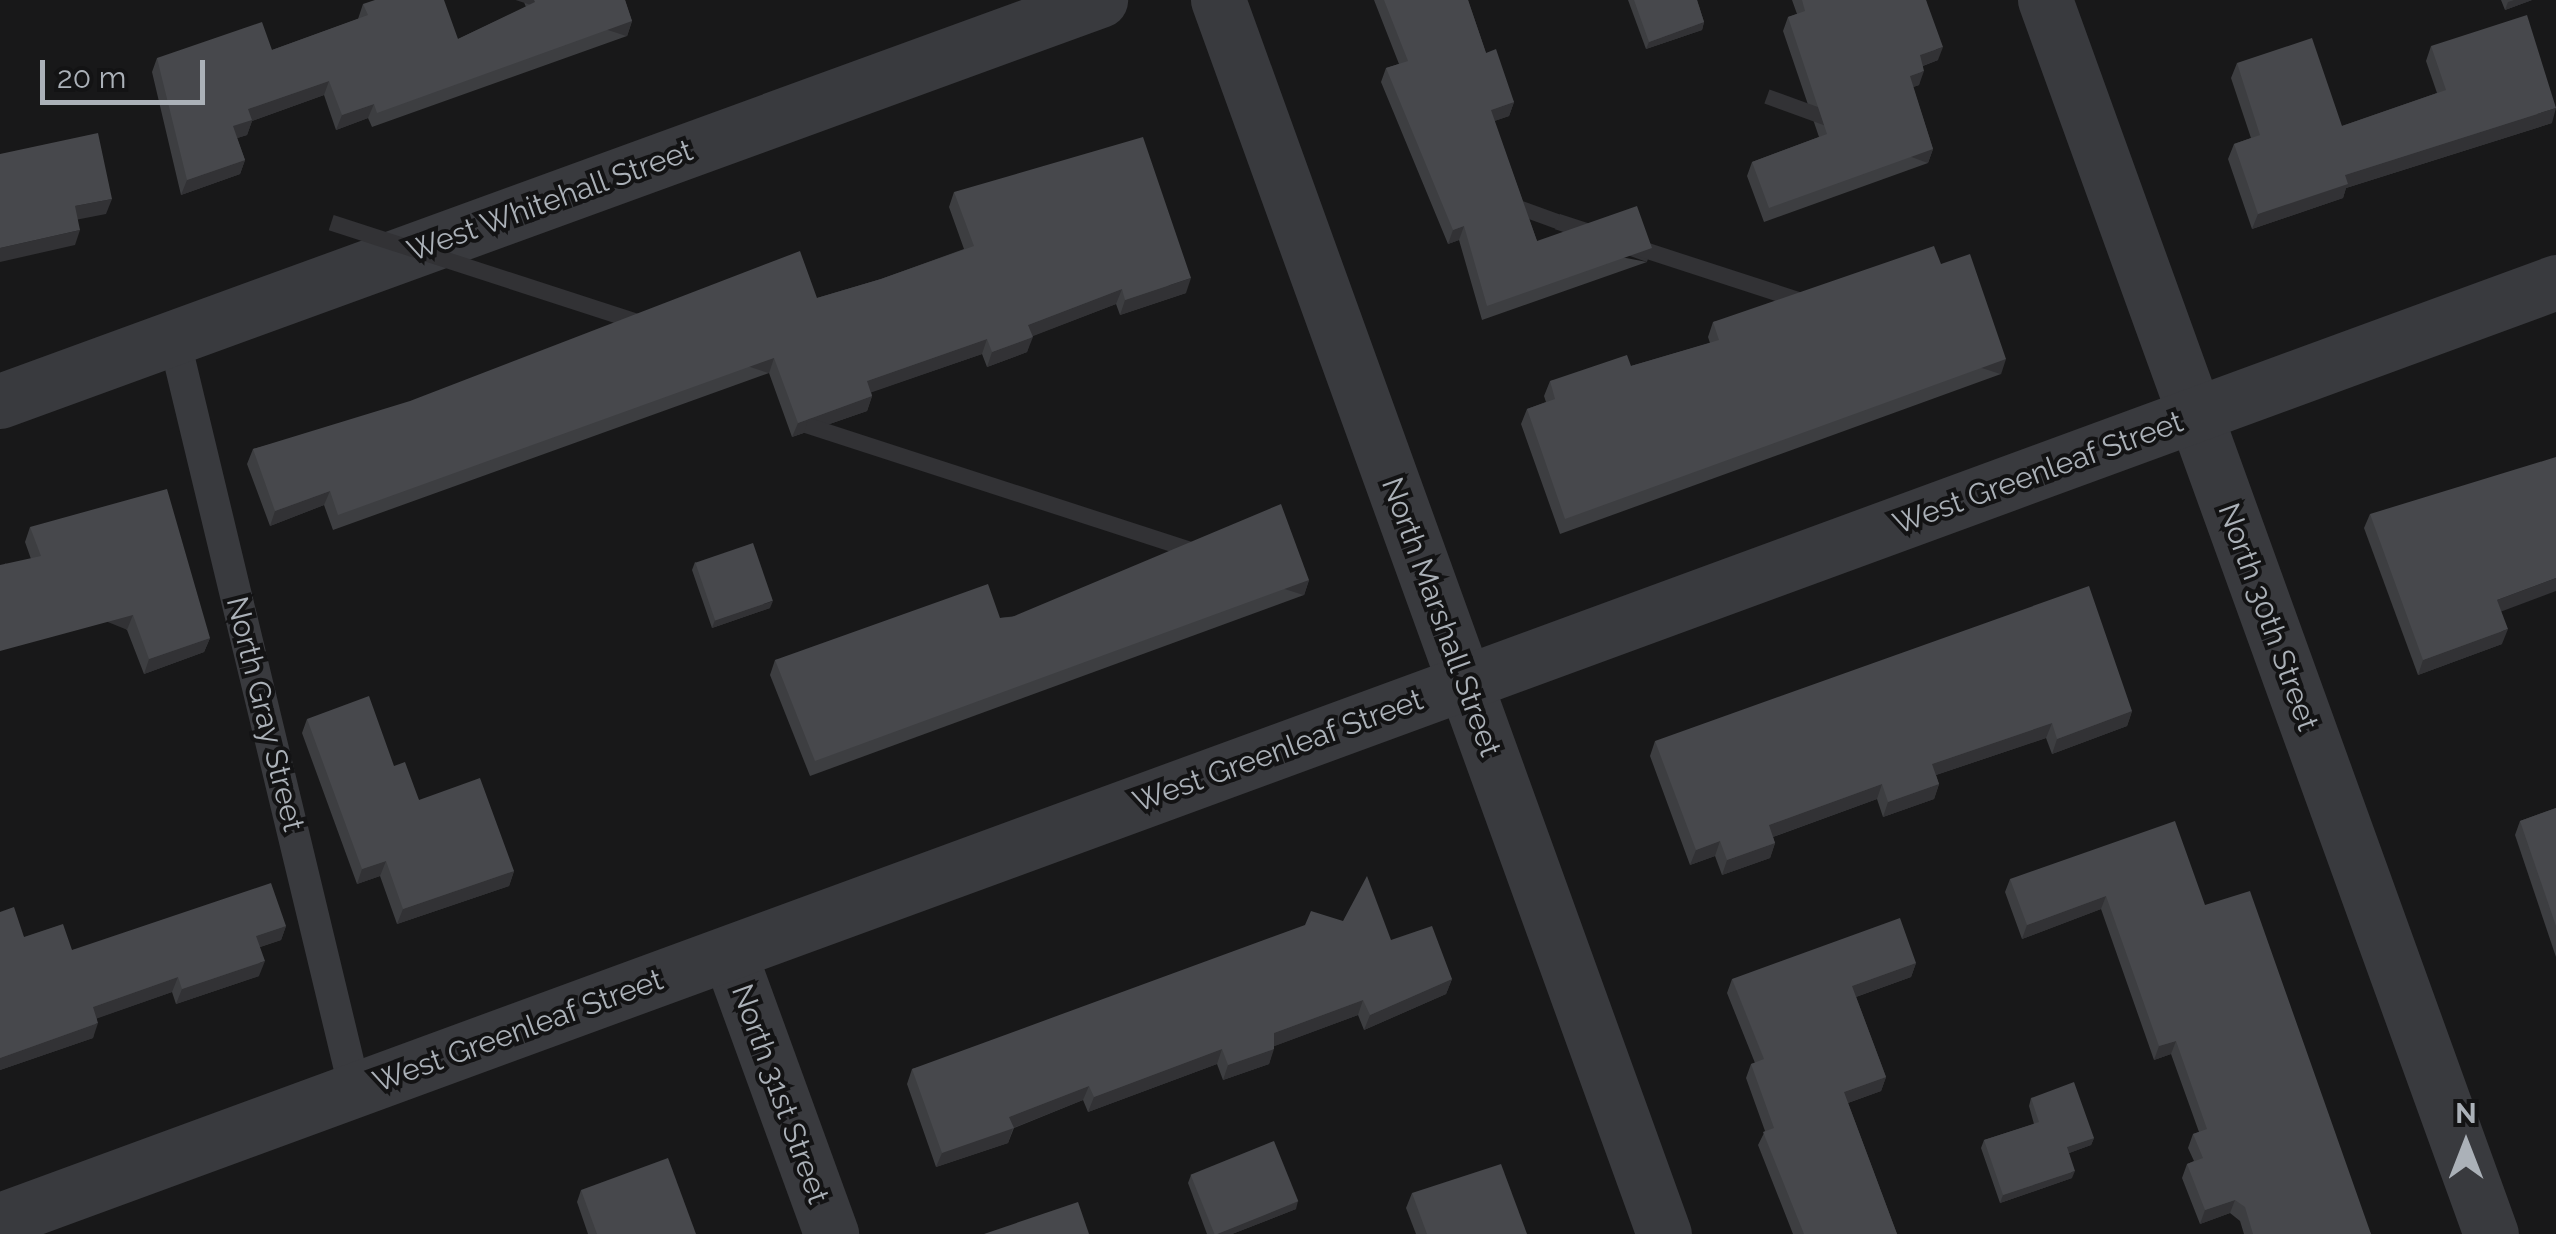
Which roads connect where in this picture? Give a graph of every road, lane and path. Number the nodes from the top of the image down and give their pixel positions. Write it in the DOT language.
graph roads {
  1 [pos="1100,0"];
  2 [pos="1218,0"];
  3 [pos="2045,0"];
  4 [pos="2556,282"];
  5 [pos="174,338"];
  6 [pos="0,401"];
  7 [pos="2195,415"];
  8 [pos="1464,683"];
  9 [pos="730,953"];
  10 [pos="355,1090"];
  11 [pos="0,1220"];
  12 [pos="831,1234"];
  13 [pos="1664,1234"];
  14 [pos="2491,1234"];
  1 -- 5 [label="street, West Whitehall Street"];
  2 -- 8 [label="street, North Marshall Street"];
  3 -- 7 [label="street, North 30th Street"];
  4 -- 7 [label="street, West Greenleaf Street"];
  5 -- 6 [label="street, West Whitehall Street"];
  5 -- 10 [label="lane, North Gray Street"];
  7 -- 8 [label="street, West Greenleaf Street"];
  7 -- 14 [label="street, North 30th Street"];
  8 -- 9 [label="street, West Greenleaf Street"];
  8 -- 13 [label="street, North Marshall Street"];
  9 -- 10 [label="street, West Greenleaf Street"];
  9 -- 12 [label="street, North 31st Street"];
  10 -- 11 [label="street, West Greenleaf Street"];
}
